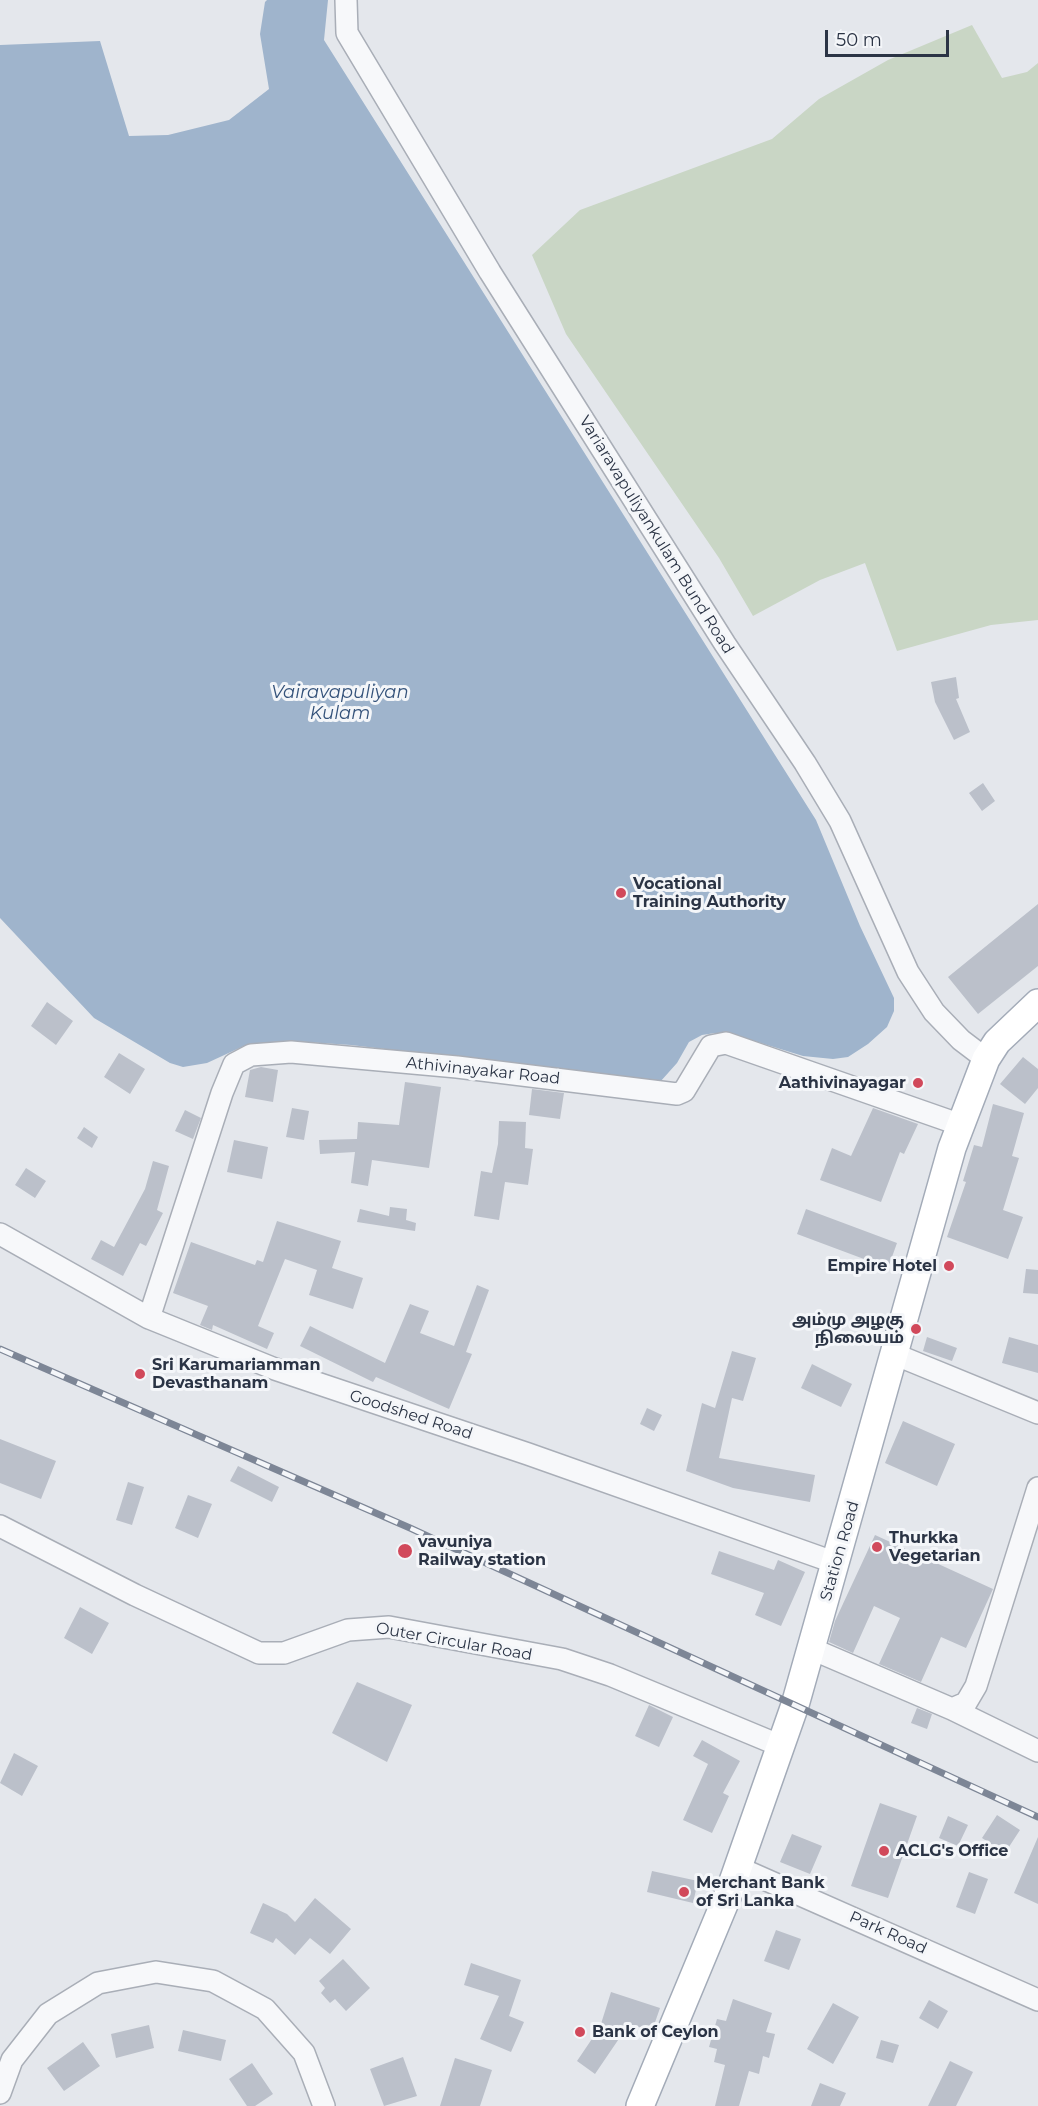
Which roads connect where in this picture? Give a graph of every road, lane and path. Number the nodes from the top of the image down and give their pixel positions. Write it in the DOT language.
graph roads {
  1 [pos="346,0"];
  2 [pos="1038,1003"];
  3 [pos="986,1059"];
  4 [pos="961,1125"];
  5 [pos="0,1234"];
  6 [pos="149,1318"];
  7 [pos="894,1354"];
  8 [pos="1038,1413"];
  9 [pos="1038,1488"];
  10 [pos="0,1526"];
  11 [pos="836,1563"];
  12 [pos="812,1649"];
  13 [pos="951,1709"];
  14 [pos="781,1746"];
  15 [pos="1038,1751"];
  16 [pos="737,1866"];
  17 [pos="1038,2000"];
  18 [pos="6,2057"];
  19 [pos="0,2093"];
  20 [pos="324,2106"];
  21 [pos="640,2106"];
  1 -- 3 [label="street, Variaravapuliyankulam Bund Road"];
  2 -- 3 [label="main road, Station Road"];
  3 -- 4 [label="main road, Station Road"];
  4 -- 6 [label="street, Athivinayakar Road"];
  4 -- 7 [label="main road, Station Road"];
  5 -- 6 [label="street, Goodshed Road"];
  6 -- 11 [label="street, Goodshed Road"];
  7 -- 8 [label="street"];
  7 -- 11 [label="main road, Station Road"];
  9 -- 13 [label="street"];
  10 -- 14 [label="street, Outer Circular Road"];
  11 -- 12 [label="main road, Station Road"];
  12 -- 13 [label="street"];
  12 -- 14 [label="main road, Station Road"];
  13 -- 15 [label="street"];
  14 -- 16 [label="main road, Station Road"];
  16 -- 17 [label="street, Park Road"];
  16 -- 21 [label="main road, Station Road"];
  18 -- 19 [label="street"];
  18 -- 20 [label="street"];
}
